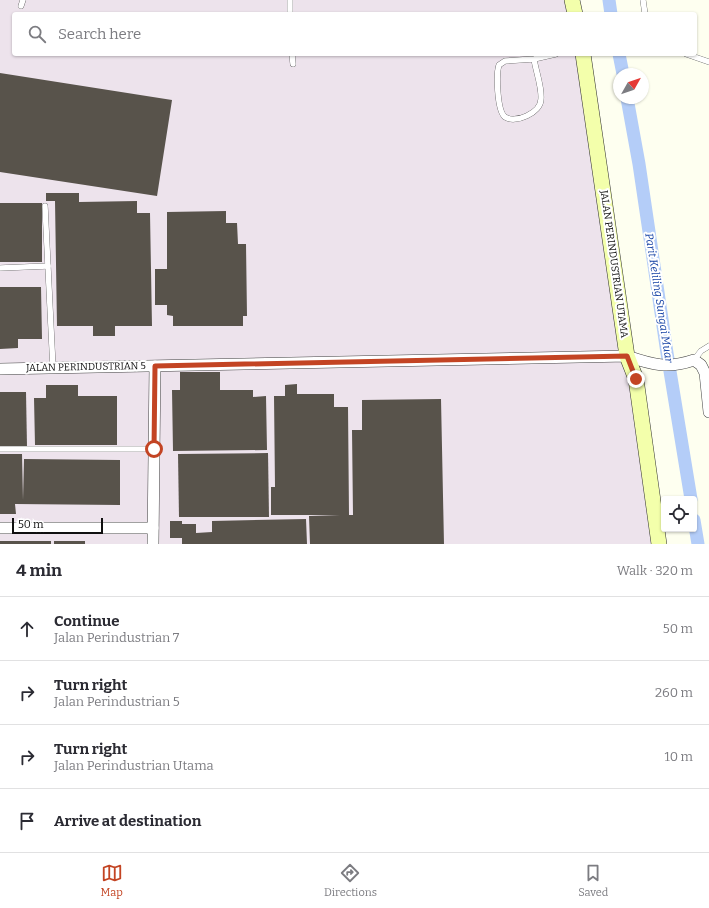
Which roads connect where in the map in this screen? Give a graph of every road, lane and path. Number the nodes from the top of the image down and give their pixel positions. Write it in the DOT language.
graph roads {
  1 [pos="23,0"];
  2 [pos="290,0"];
  3 [pos="572,0"];
  4 [pos="642,0"];
  5 [pos="21,6"];
  6 [pos="290,12"];
  7 [pos="575,12"];
  8 [pos="645,12"];
  9 [pos="292,56"];
  10 [pos="547,56"];
  11 [pos="583,56"];
  12 [pos="692,56"];
  13 [pos="534,59"];
  14 [pos="709,62"];
  15 [pos="293,64"];
  16 [pos="45,206"];
  17 [pos="48,266"];
  18 [pos="0,268"];
  19 [pos="709,346"];
  20 [pos="627,356"];
  21 [pos="701,364"];
  22 [pos="155,366"];
  23 [pos="53,368"];
  24 [pos="0,369"];
  25 [pos="709,412"];
  26 [pos="0,449"];
  27 [pos="154,449"];
  28 [pos="0,528"];
  29 [pos="153,528"];
  30 [pos="153,544"];
  31 [pos="659,544"];
  1 -- 5 [label="lane"];
  2 -- 6 [label="lane"];
  3 -- 7 [label="street"];
  4 -- 8 [label="lane"];
  9 -- 15 [label="lane"];
  10 -- 13 [label="lane"];
  11 -- 20 [label="street, JALAN PERINDUSTRIAN UTAMA"];
  12 -- 14 [label="lane"];
  13 -- 13 [label="lane"];
  16 -- 17 [label="lane"];
  17 -- 18 [label="lane"];
  17 -- 23 [label="lane"];
  19 -- 21 [label="lane"];
  20 -- 21 [label="street, JALAN PERINDUSTRIAN 5"];
  20 -- 22 [label="street, JALAN PERINDUSTRIAN 5"];
  20 -- 31 [label="street, JALAN PERINDUSTRIAN UTAMA"];
  21 -- 25 [label="street"];
  22 -- 23 [label="street, JALAN PERINDUSTRIAN 5"];
  22 -- 27 [label="street"];
  23 -- 24 [label="street, JALAN PERINDUSTRIAN 5"];
  26 -- 27 [label="lane"];
  27 -- 29 [label="street"];
  28 -- 29 [label="street"];
  29 -- 30 [label="street"];
}
